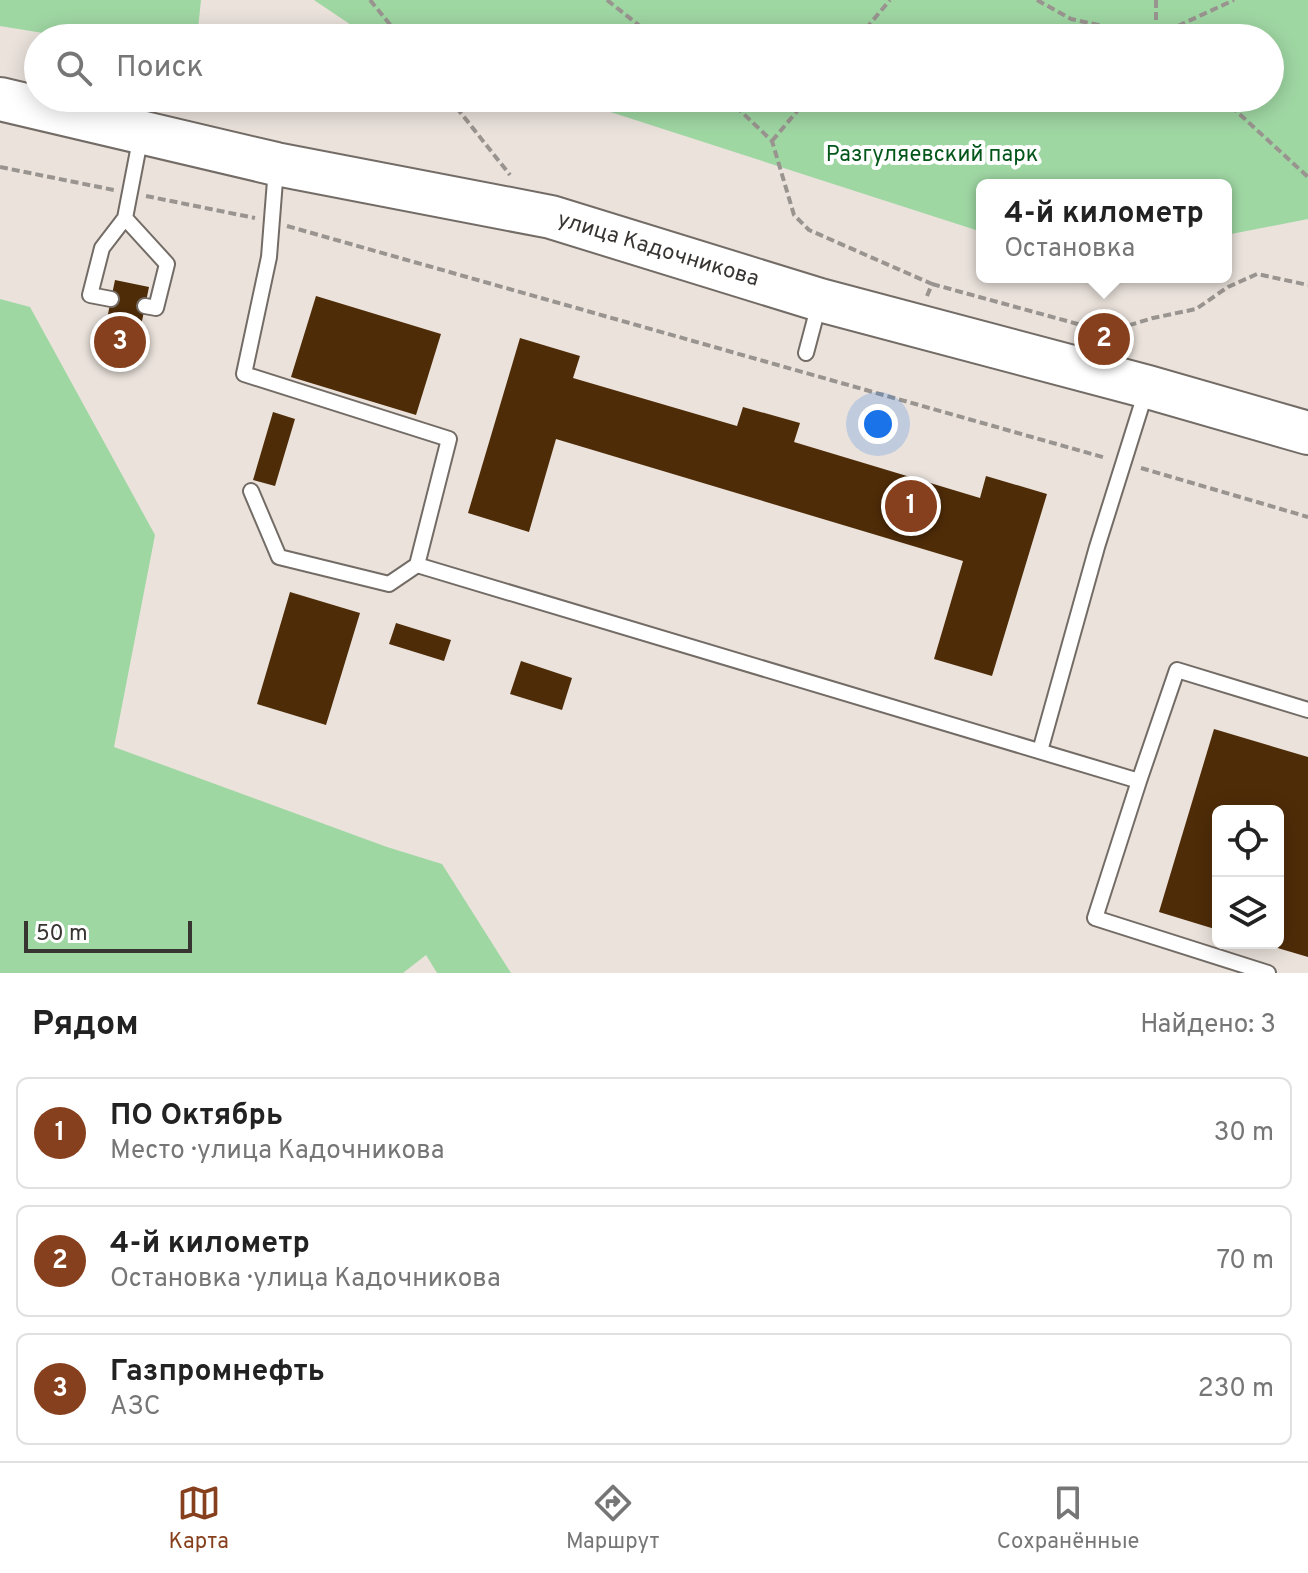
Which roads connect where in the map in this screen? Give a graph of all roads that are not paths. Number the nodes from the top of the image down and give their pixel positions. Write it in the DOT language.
graph roads {
  1 [pos="0,99"];
  2 [pos="24,104"];
  3 [pos="60,112"];
  4 [pos="142,130"];
  5 [pos="276,164"];
  6 [pos="125,218"];
  7 [pos="111,299"];
  8 [pos="820,300"];
  9 [pos="145,306"];
  10 [pos="806,353"];
  11 [pos="1148,387"];
  12 [pos="1308,433"];
  13 [pos="251,491"];
  14 [pos="417,565"];
  15 [pos="1308,710"];
  16 [pos="1040,751"];
  17 [pos="1139,781"];
  18 [pos="1268,973"];
  1 -- 2 [label="main road, улица Кадочникова"];
  3 -- 4 [label="main road, улица Кадочникова"];
  4 -- 5 [label="main road, улица Кадочникова"];
  4 -- 6 [label="lane"];
  5 -- 8 [label="main road, улица Кадочникова"];
  5 -- 14 [label="lane"];
  6 -- 7 [label="lane"];
  6 -- 9 [label="lane"];
  8 -- 10 [label="lane"];
  8 -- 11 [label="main road, улица Кадочникова"];
  11 -- 12 [label="main road, улица Кадочникова"];
  11 -- 16 [label="lane"];
  13 -- 14 [label="lane"];
  14 -- 16 [label="lane"];
  15 -- 17 [label="lane"];
  16 -- 17 [label="lane"];
  17 -- 18 [label="lane"];
}
